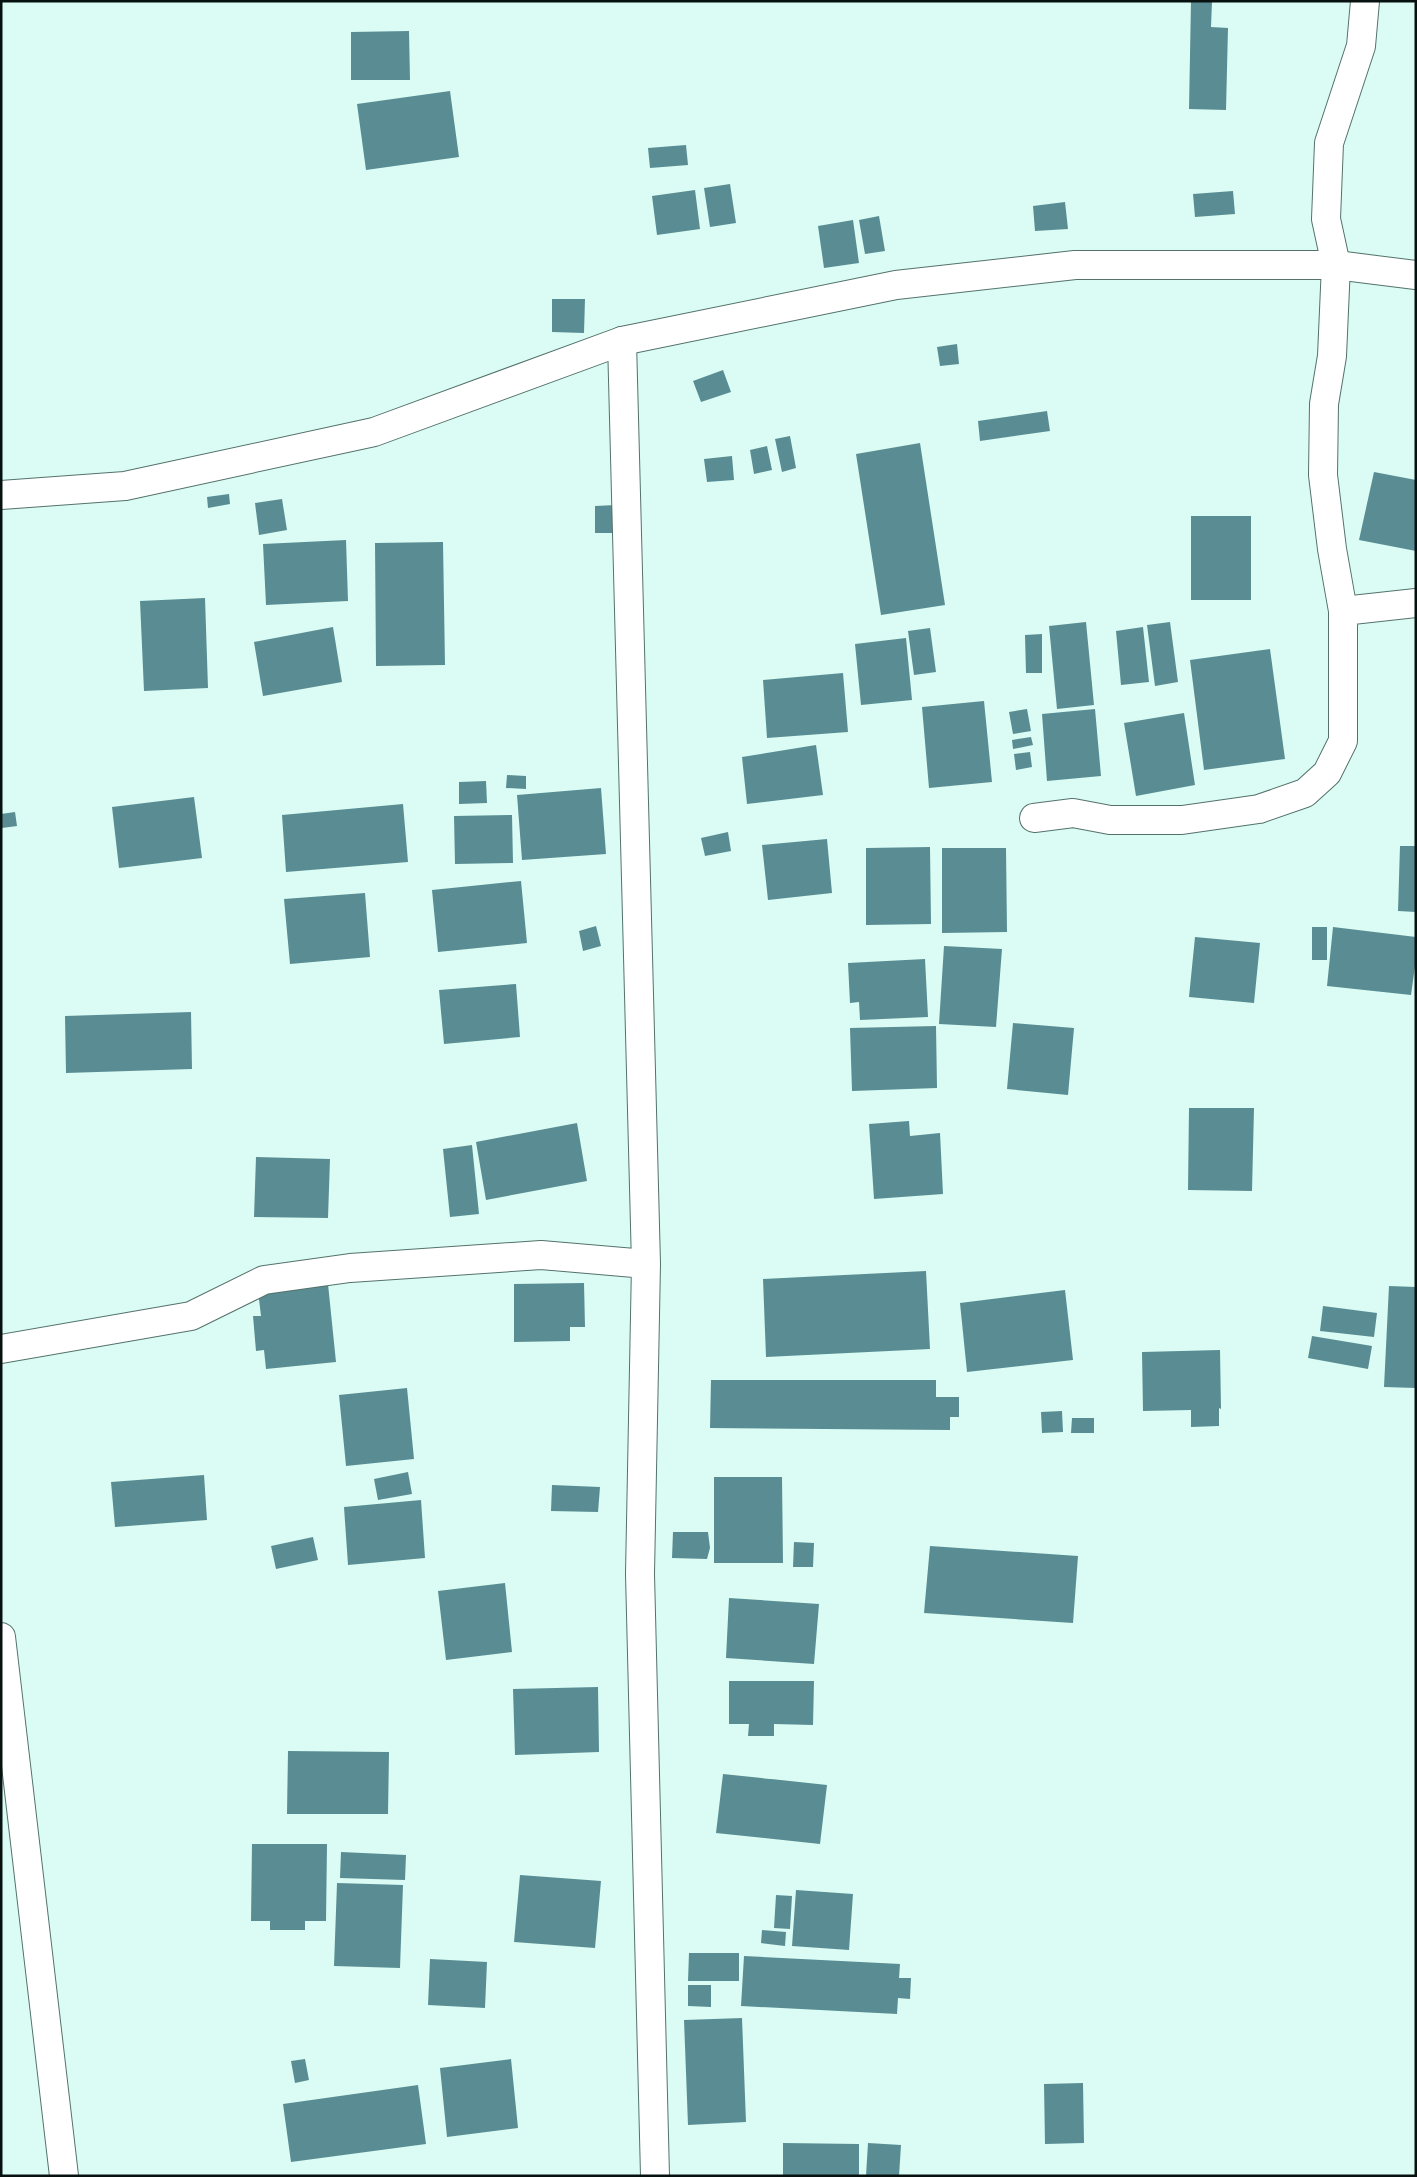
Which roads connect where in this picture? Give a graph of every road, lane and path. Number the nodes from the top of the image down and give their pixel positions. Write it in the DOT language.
graph roads {
  1 [pos="1366,1"];
  2 [pos="1336,265"];
  3 [pos="1416,275"];
  4 [pos="622,341"];
  5 [pos="1,495"];
  6 [pos="1416,603"];
  7 [pos="1343,611"];
  8 [pos="1034,818"];
  9 [pos="646,1264"];
  10 [pos="1,1350"];
  11 [pos="1,1637"];
  12 [pos="64,2176"];
  13 [pos="655,2176"];
  1 -- 2 [label="street"];
  2 -- 3 [label="street"];
  2 -- 4 [label="street"];
  2 -- 7 [label="street"];
  4 -- 5 [label="street"];
  4 -- 9 [label="street"];
  6 -- 7 [label="street"];
  7 -- 8 [label="street"];
  9 -- 10 [label="street"];
  9 -- 13 [label="street"];
  11 -- 12 [label="street"];
}
